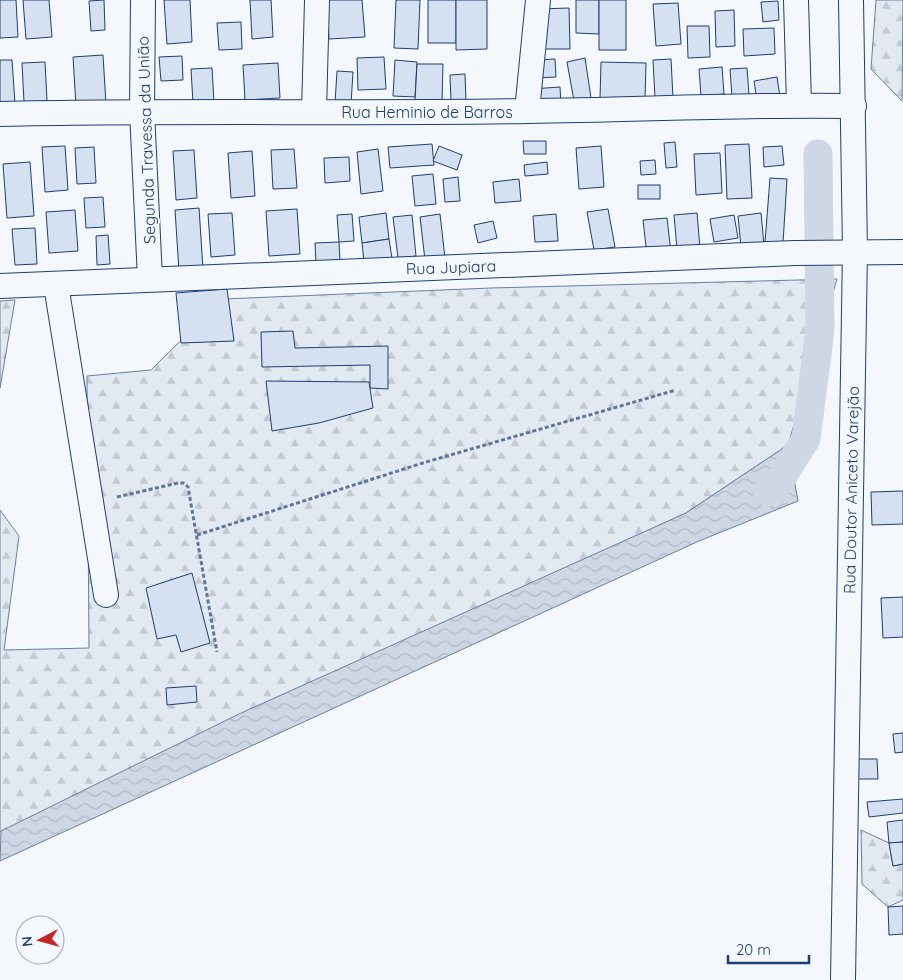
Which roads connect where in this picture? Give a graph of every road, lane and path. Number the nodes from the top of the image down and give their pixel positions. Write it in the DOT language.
graph roads {
  1 [pos="143,0"];
  2 [pos="317,0"];
  3 [pos="538,0"];
  4 [pos="796,0"];
  5 [pos="852,0"];
  6 [pos="805,105"];
  7 [pos="846,106"];
  8 [pos="142,111"];
  9 [pos="527,111"];
  10 [pos="314,112"];
  11 [pos="0,114"];
  12 [pos="844,252"];
  13 [pos="903,252"];
  14 [pos="150,279"];
  15 [pos="56,285"];
  16 [pos="0,286"];
  17 [pos="676,390"];
  18 [pos="91,503"];
  19 [pos="197,535"];
  20 [pos="106,595"];
  21 [pos="217,652"];
  22 [pos="843,980"];
  1 -- 8 [label="street, Segunda Travessa da União"];
  2 -- 10 [label="street"];
  3 -- 9 [label="street"];
  4 -- 6 [label="street"];
  5 -- 7 [label="street, Rua Doutor Aniceto Varejão"];
  6 -- 7 [label="street, Rua Heminio de Barros"];
  6 -- 9 [label="street, Rua Heminio de Barros"];
  7 -- 12 [label="street, Rua Doutor Aniceto Varejão"];
  8 -- 10 [label="street, Rua Heminio de Barros"];
  8 -- 11 [label="street, Rua Heminio de Barros"];
  8 -- 14 [label="street, Segunda Travessa da União"];
  9 -- 10 [label="street, Rua Heminio de Barros"];
  12 -- 13 [label="street, Rua Jupiara"];
  12 -- 14 [label="street, Rua Jupiara"];
  12 -- 22 [label="street, Rua Doutor Aniceto Varejão"];
  14 -- 15 [label="street, Rua Jupiara"];
  15 -- 16 [label="street, Rua Jupiara"];
  15 -- 18 [label="street"];
  17 -- 19 [label="path"];
  18 -- 19 [label="path"];
  18 -- 20 [label="street"];
  19 -- 21 [label="path"];
}
